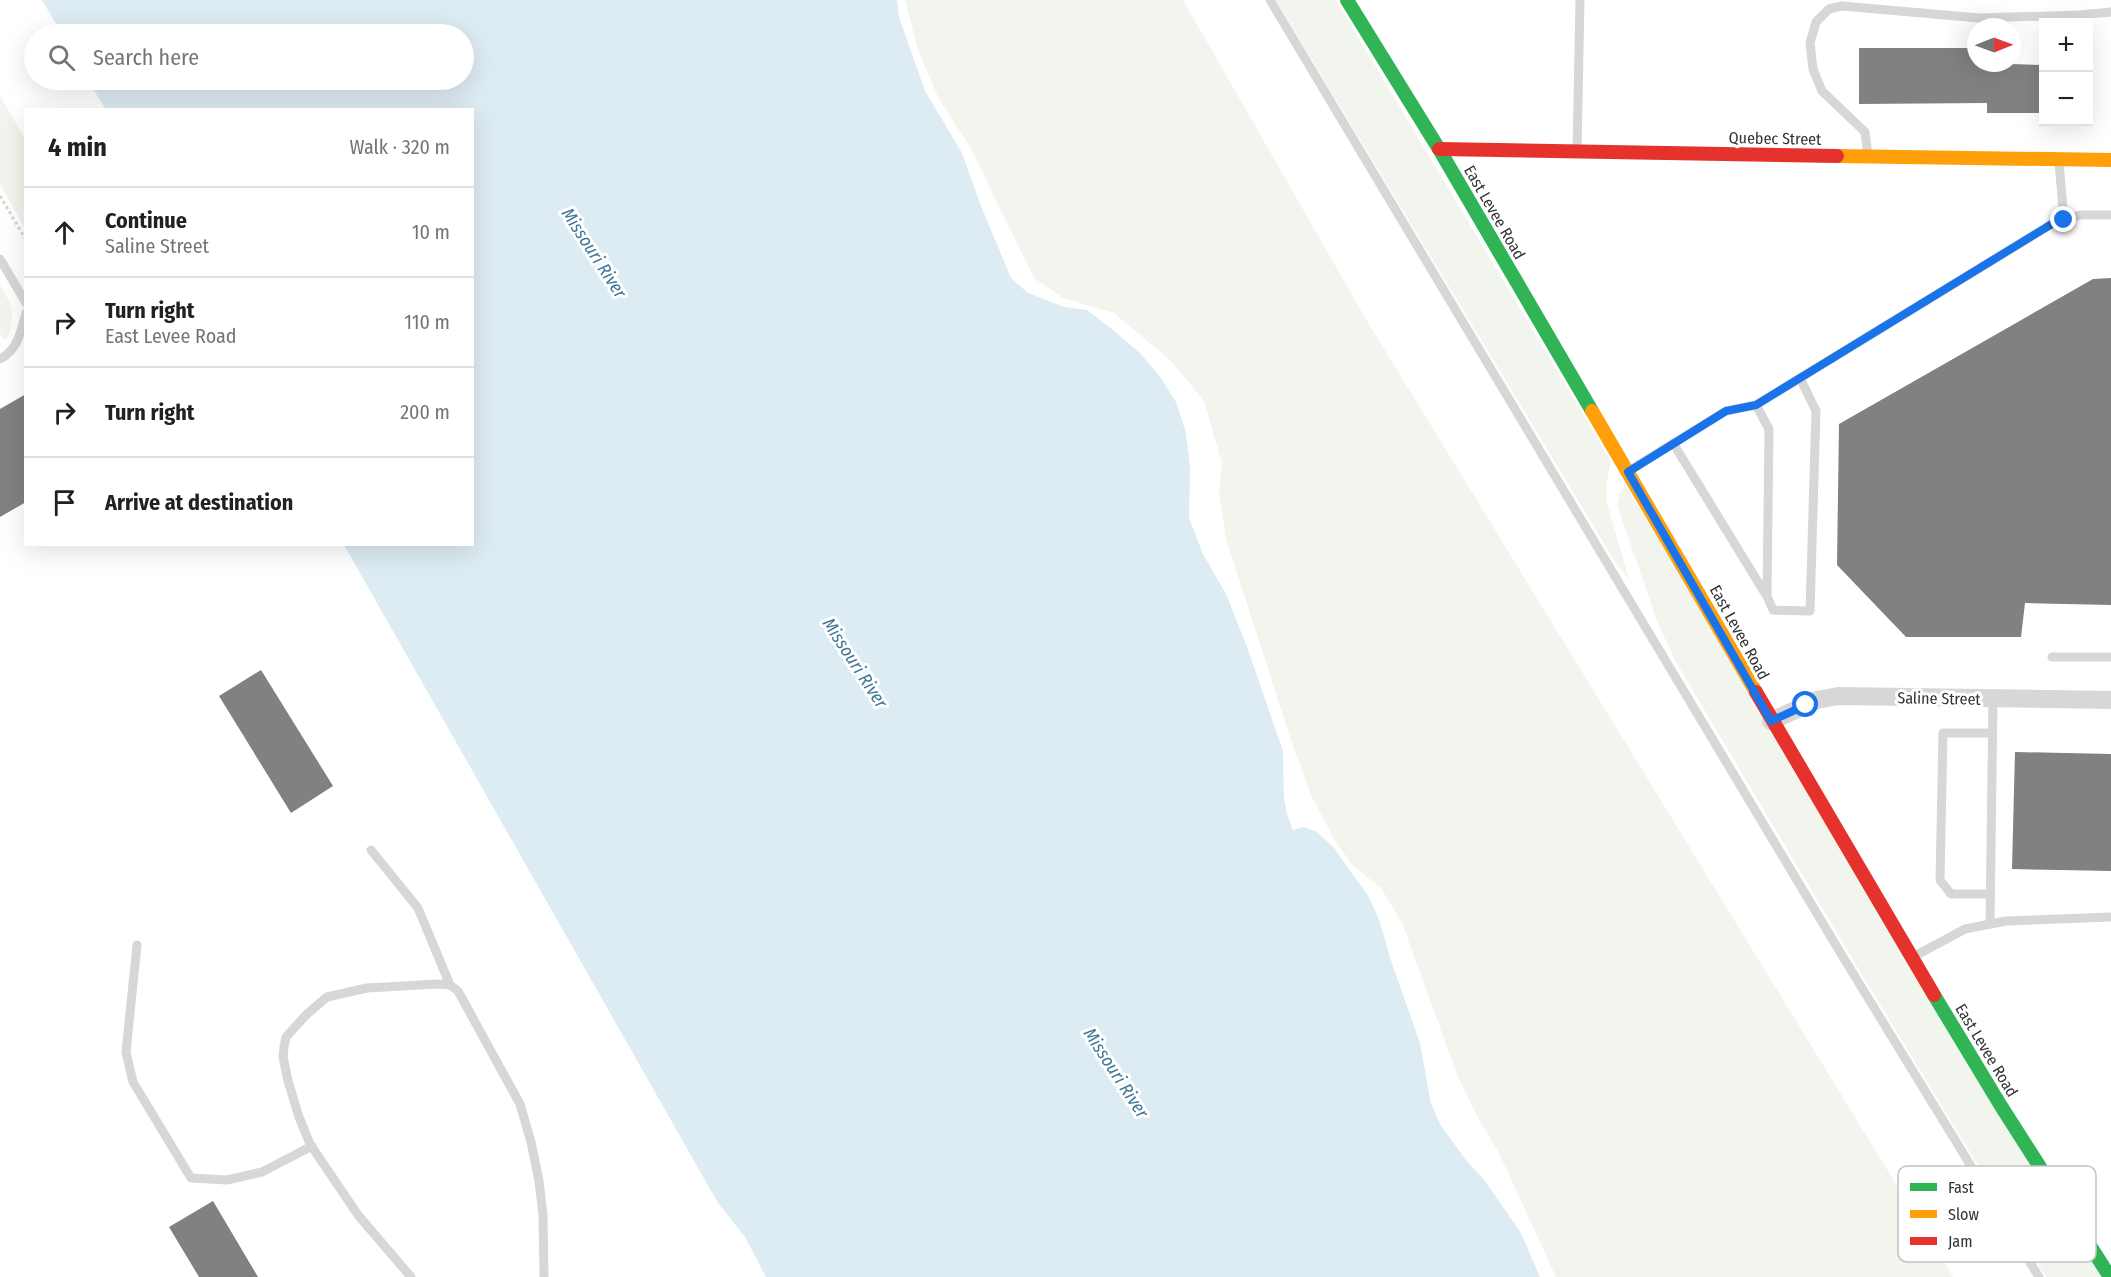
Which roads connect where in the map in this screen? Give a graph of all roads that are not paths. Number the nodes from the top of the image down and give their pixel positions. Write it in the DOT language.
graph roads {
  1 [pos="1270,0"];
  2 [pos="1347,0"];
  3 [pos="1580,0"];
  4 [pos="2111,12"];
  5 [pos="1438,149"];
  6 [pos="1576,152"];
  7 [pos="1868,156"];
  8 [pos="2059,159"];
  9 [pos="2111,160"];
  10 [pos="2111,215"];
  11 [pos="2064,220"];
  12 [pos="0,259"];
  13 [pos="24,300"];
  14 [pos="24,321"];
  15 [pos="2,356"];
  16 [pos="1800,378"];
  17 [pos="1756,405"];
  18 [pos="1673,443"];
  19 [pos="1628,472"];
  20 [pos="1767,596"];
  21 [pos="2052,657"];
  22 [pos="2111,657"];
  23 [pos="1993,698"];
  24 [pos="2111,700"];
  25 [pos="1771,721"];
  26 [pos="1992,734"];
  27 [pos="371,850"];
  28 [pos="1990,894"];
  29 [pos="2111,917"];
  30 [pos="1990,924"];
  31 [pos="137,945"];
  32 [pos="1911,958"];
  33 [pos="450,985"];
  34 [pos="312,1146"];
  35 [pos="1971,1166"];
  36 [pos="2041,1166"];
  37 [pos="2096,1248"];
  38 [pos="2030,1262"];
  39 [pos="411,1277"];
  40 [pos="544,1277"];
  41 [pos="2039,1277"];
  42 [pos="2110,1277"];
  1 -- 35 [label="lane"];
  2 -- 5 [label="street, East Levee Road"];
  3 -- 6 [label="lane"];
  4 -- 7 [label="lane"];
  5 -- 6 [label="street, Quebec Street"];
  5 -- 19 [label="street, East Levee Road"];
  6 -- 7 [label="street, Quebec Street"];
  7 -- 8 [label="street, Quebec Street"];
  8 -- 9 [label="street, Quebec Street"];
  8 -- 11 [label="lane"];
  10 -- 11 [label="lane"];
  11 -- 16 [label="lane"];
  12 -- 13 [label="lane"];
  14 -- 15 [label="lane"];
  16 -- 17 [label="lane"];
  16 -- 20 [label="lane"];
  17 -- 18 [label="lane"];
  17 -- 20 [label="lane"];
  18 -- 19 [label="lane"];
  18 -- 20 [label="lane"];
  19 -- 25 [label="street, East Levee Road"];
  21 -- 22 [label="lane"];
  23 -- 24 [label="street, Saline Street"];
  23 -- 25 [label="street, Saline Street"];
  23 -- 26 [label="lane"];
  25 -- 32 [label="street, East Levee Road"];
  26 -- 28 [label="lane"];
  26 -- 28 [label="lane"];
  27 -- 33 [label="lane"];
  28 -- 30 [label="lane"];
  29 -- 30 [label="lane"];
  30 -- 32 [label="lane"];
  31 -- 34 [label="lane"];
  32 -- 36 [label="street, East Levee Road"];
  33 -- 34 [label="lane"];
  33 -- 40 [label="lane"];
  34 -- 39 [label="lane"];
  37 -- 42 [label="street, East Levee Road"];
  38 -- 41 [label="lane"];
}
